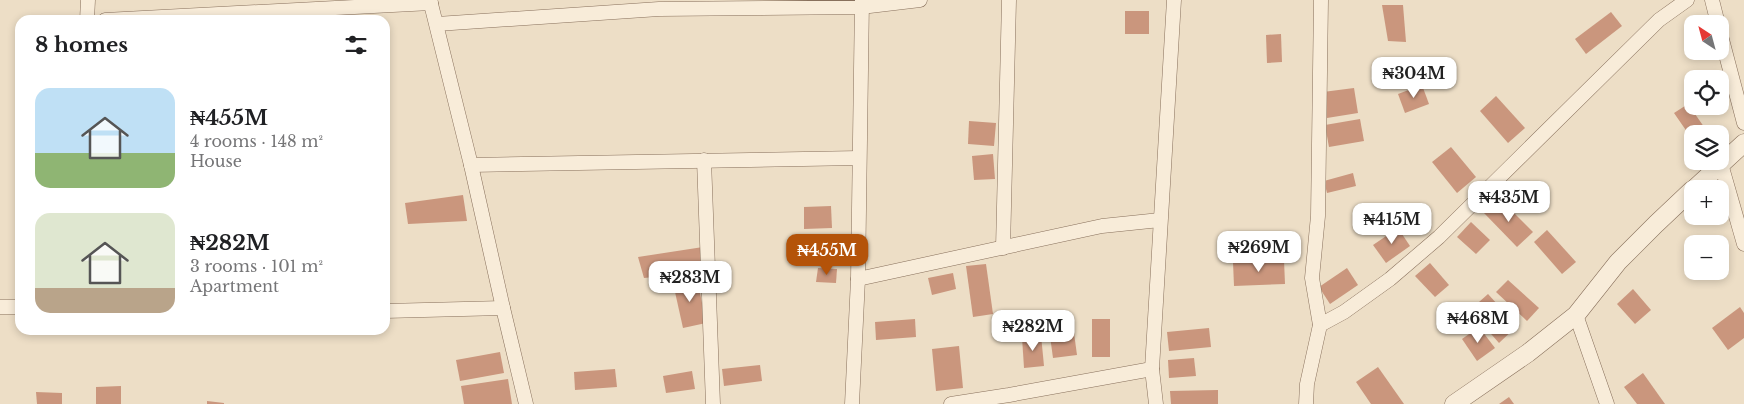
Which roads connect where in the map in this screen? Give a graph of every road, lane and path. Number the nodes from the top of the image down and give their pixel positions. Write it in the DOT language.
graph roads {
  1 [pos="88,0"];
  2 [pos="920,0"];
  3 [pos="1009,0"];
  4 [pos="1174,0"];
  5 [pos="1321,0"];
  6 [pos="1687,0"];
  7 [pos="1712,0"];
  8 [pos="430,2"];
  9 [pos="861,4"];
  10 [pos="87,15"];
  11 [pos="283,15"];
  12 [pos="1716,15"];
  13 [pos="437,24"];
  14 [pos="1727,60"];
  15 [pos="1744,122"];
  16 [pos="1744,144"];
  17 [pos="859,158"];
  18 [pos="1729,158"];
  19 [pos="704,160"];
  20 [pos="472,165"];
  21 [pos="1715,170"];
  22 [pos="1724,170"];
  23 [pos="1704,180"];
  24 [pos="1684,198"];
  25 [pos="1160,220"];
  26 [pos="1744,244"];
  27 [pos="1003,248"];
  28 [pos="858,279"];
  29 [pos="0,307"];
  30 [pos="15,307"];
  31 [pos="503,308"];
  32 [pos="390,311"];
  33 [pos="1576,315"];
  34 [pos="1320,325"];
  35 [pos="1152,369"];
  36 [pos="526,404"];
  37 [pos="713,404"];
  38 [pos="852,404"];
  39 [pos="950,404"];
  40 [pos="1156,404"];
  41 [pos="1306,404"];
  42 [pos="1454,404"];
  43 [pos="1607,404"];
  1 -- 10 [label="street"];
  2 -- 9 [label="street"];
  3 -- 27 [label="street"];
  4 -- 25 [label="street"];
  5 -- 34 [label="street"];
  6 -- 34 [label="street"];
  7 -- 12 [label="street"];
  8 -- 11 [label="street"];
  8 -- 13 [label="street"];
  9 -- 13 [label="street"];
  9 -- 17 [label="street"];
  13 -- 20 [label="street"];
  14 -- 15 [label="street"];
  16 -- 18 [label="street"];
  17 -- 19 [label="street"];
  17 -- 28 [label="street"];
  19 -- 20 [label="street"];
  19 -- 37 [label="street"];
  20 -- 31 [label="street"];
  21 -- 23 [label="street"];
  22 -- 26 [label="street"];
  24 -- 33 [label="street"];
  25 -- 27 [label="street"];
  25 -- 35 [label="street"];
  27 -- 28 [label="street"];
  28 -- 38 [label="street"];
  29 -- 30 [label="street"];
  31 -- 32 [label="street"];
  31 -- 36 [label="street"];
  33 -- 42 [label="street"];
  33 -- 43 [label="street"];
  34 -- 41 [label="street"];
  35 -- 39 [label="street"];
  35 -- 40 [label="street"];
}
